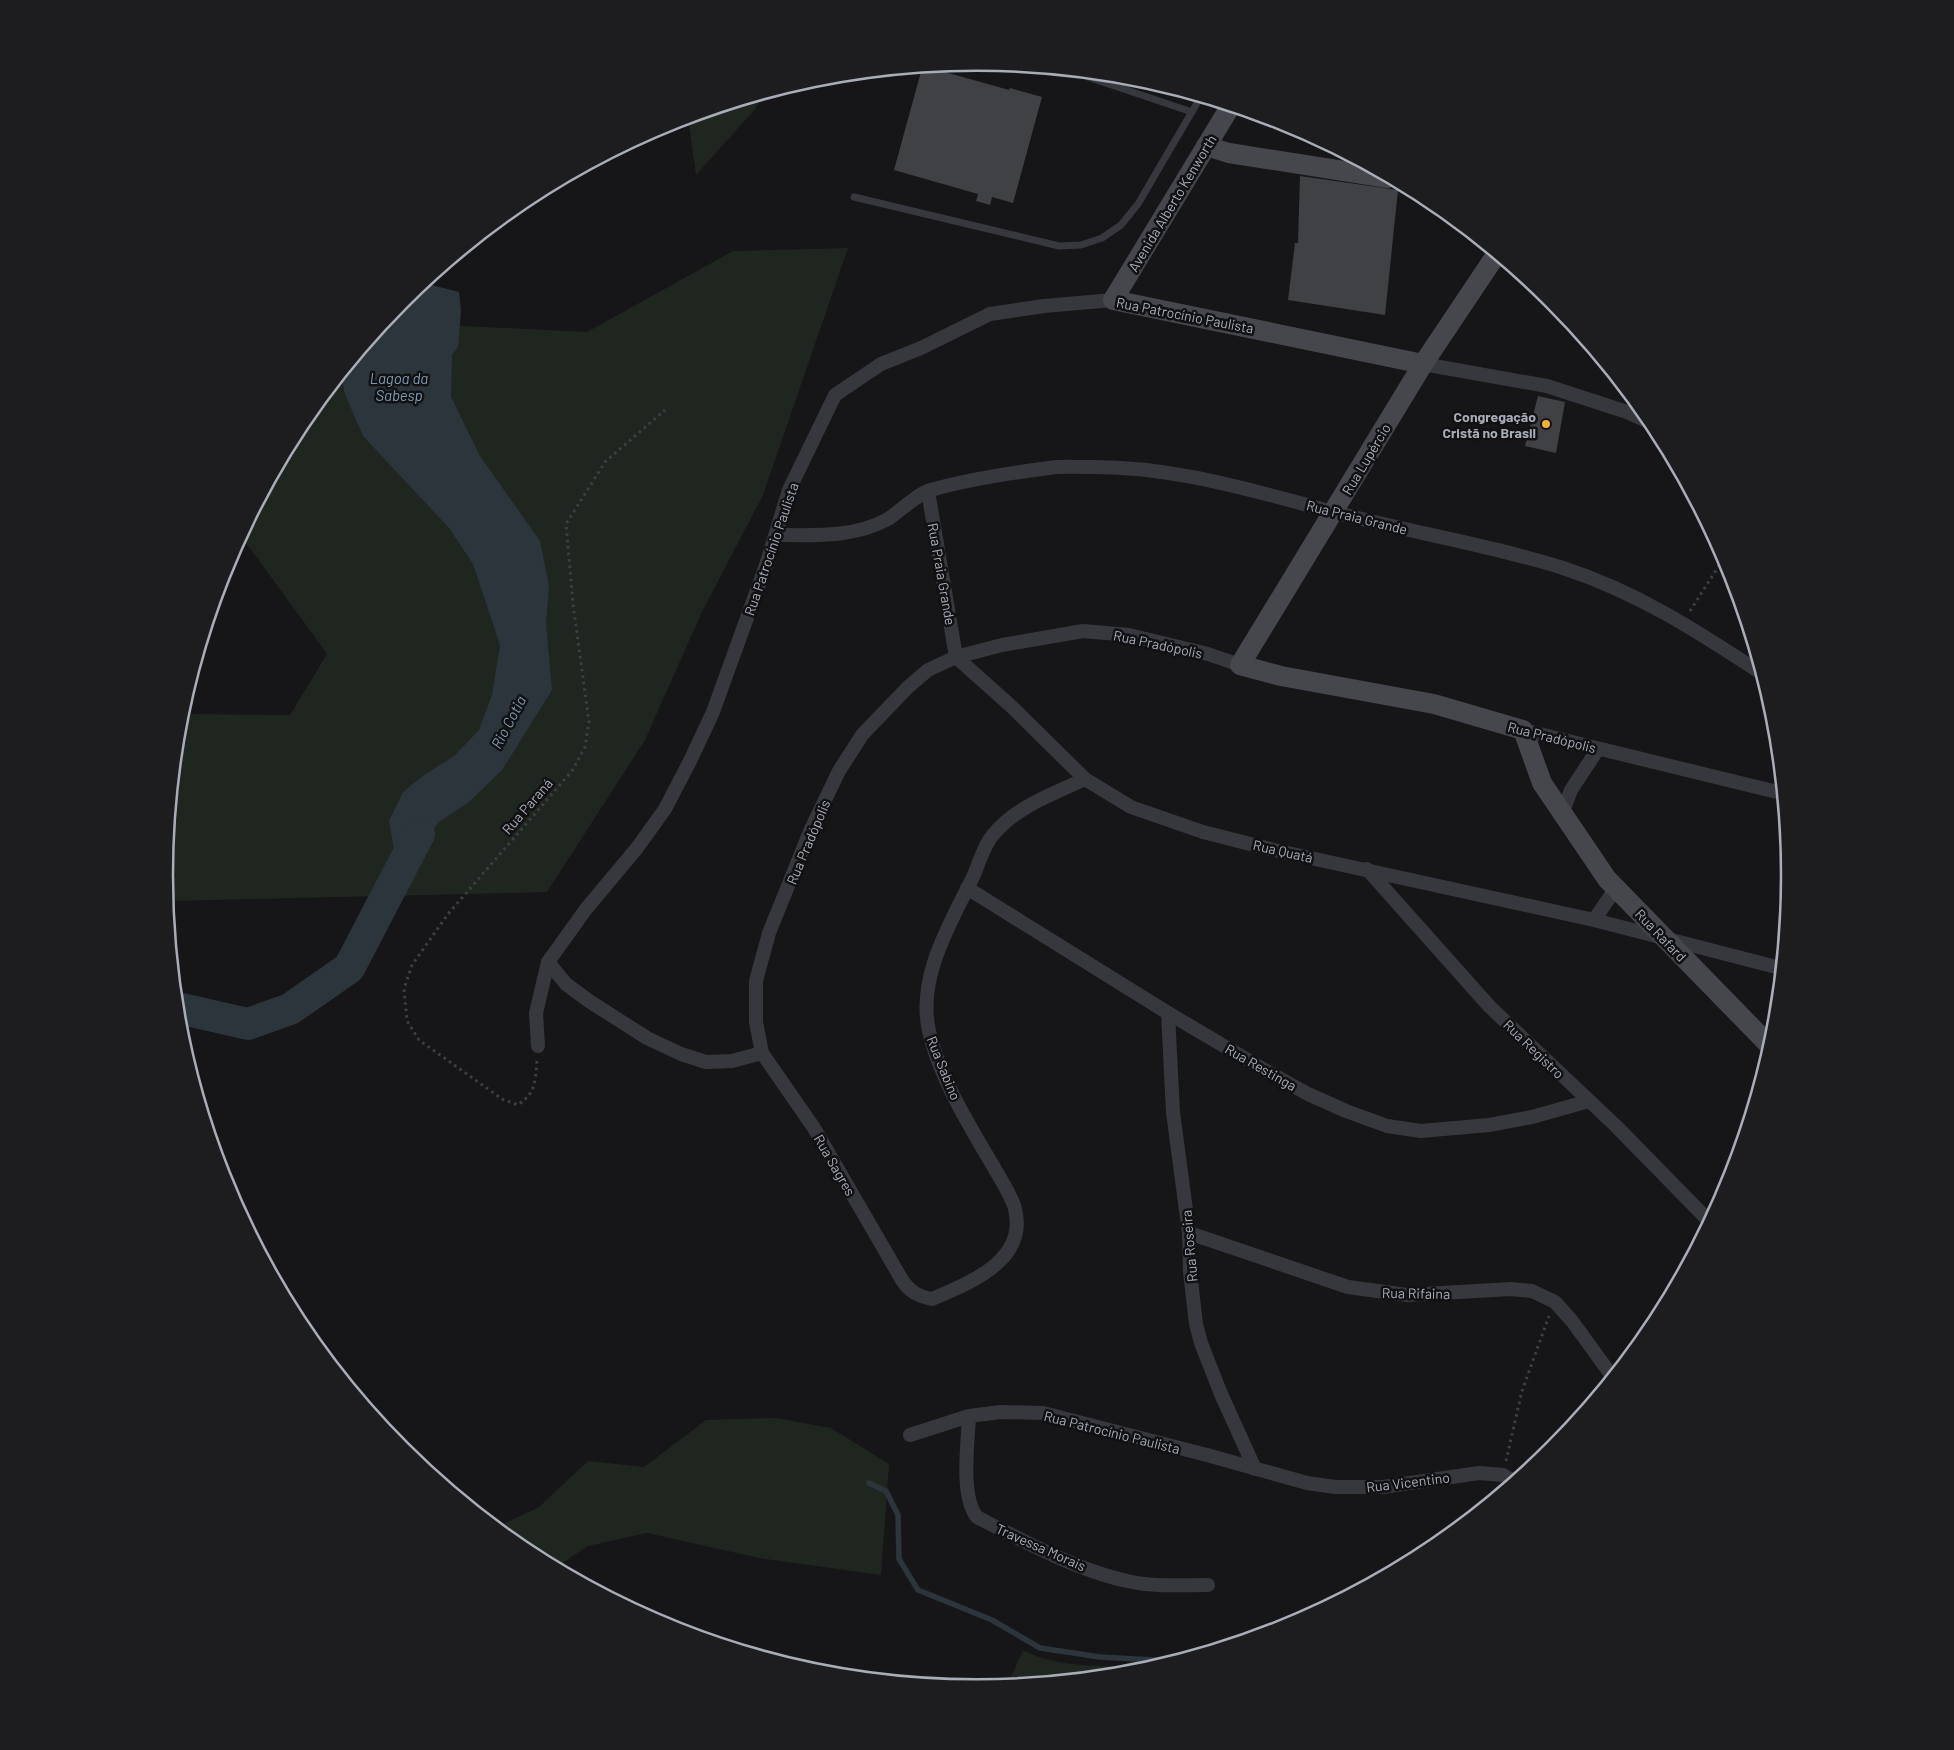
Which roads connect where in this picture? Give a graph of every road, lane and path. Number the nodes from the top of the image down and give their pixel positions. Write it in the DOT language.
graph roads {
  1 [pos="1100,81"];
  2 [pos="1197,103"];
  3 [pos="1192,112"];
  4 [pos="1227,112"];
  5 [pos="1206,146"];
  6 [pos="1373,176"];
  7 [pos="854,197"];
  8 [pos="1493,259"];
  9 [pos="1113,300"];
  10 [pos="1424,364"];
  11 [pos="665,410"];
  12 [pos="1637,416"];
  13 [pos="928,491"];
  14 [pos="1334,512"];
  15 [pos="776,535"];
  16 [pos="1719,565"];
  17 [pos="1683,622"];
  18 [pos="956,657"];
  19 [pos="1240,664"];
  20 [pos="1753,668"];
  21 [pos="1524,730"];
  22 [pos="1598,749"];
  23 [pos="1085,779"];
  24 [pos="1776,792"];
  25 [pos="1562,814"];
  26 [pos="1367,869"];
  27 [pos="967,888"];
  28 [pos="1616,888"];
  29 [pos="1594,920"];
  30 [pos="1663,937"];
  31 [pos="548,962"];
  32 [pos="1775,967"];
  33 [pos="1168,1013"];
  34 [pos="1763,1039"];
  35 [pos="538,1046"];
  36 [pos="762,1053"];
  37 [pos="1589,1101"];
  38 [pos="1704,1216"];
  39 [pos="1189,1233"];
  40 [pos="902,1280"];
  41 [pos="1555,1302"];
  42 [pos="1609,1372"];
  43 [pos="969,1416"];
  44 [pos="910,1435"];
  45 [pos="1255,1468"];
  46 [pos="1508,1478"];
  47 [pos="1208,1585"];
  1 -- 3 [label="lane"];
  2 -- 3 [label="lane"];
  3 -- 7 [label="lane"];
  4 -- 5 [label="street, Avenida Alberto Kenworth"];
  5 -- 6 [label="street"];
  5 -- 9 [label="street, Avenida Alberto Kenworth"];
  8 -- 10 [label="street, Rua Lupércio"];
  9 -- 10 [label="street, Rua Patrocínio Paulista"];
  9 -- 15 [label="street, Rua Patrocínio Paulista"];
  10 -- 12 [label="street, Rua Patrocínio Paulista"];
  10 -- 14 [label="street, Rua Lupércio"];
  11 -- 35 [label="path, Rua Paraná"];
  13 -- 14 [label="street, Rua Praia Grande"];
  13 -- 15 [label="street, Rua Praia Grande"];
  13 -- 18 [label="street, Rua Praia Grande"];
  14 -- 17 [label="street, Rua Praia Grande"];
  14 -- 19 [label="street, Rua Lupércio"];
  15 -- 31 [label="street, Rua Patrocínio Paulista"];
  16 -- 17 [label="path"];
  17 -- 20 [label="street, Rua Praia Grande"];
  18 -- 19 [label="street, Rua Pradópolis"];
  18 -- 23 [label="street, Rua Quatá"];
  18 -- 36 [label="street, Rua Pradópolis"];
  19 -- 21 [label="street, Rua Pradópolis"];
  21 -- 22 [label="street, Rua Pradópolis"];
  21 -- 25 [label="street, Rua Rafard"];
  22 -- 24 [label="street, Rua Pradópolis"];
  22 -- 25 [label="street"];
  23 -- 26 [label="street, Rua Quatá"];
  23 -- 27 [label="street, Rua Sabino"];
  25 -- 28 [label="street, Rua Rafard"];
  26 -- 29 [label="street, Rua Quatá"];
  26 -- 37 [label="street, Rua Registro"];
  27 -- 33 [label="street, Rua Restinga"];
  27 -- 40 [label="street, Rua Sabino"];
  28 -- 29 [label="street"];
  28 -- 30 [label="street, Rua Rafard"];
  29 -- 30 [label="street, Rua Quatá"];
  30 -- 32 [label="street, Rua Quatá"];
  30 -- 34 [label="street, Rua Rafard"];
  31 -- 35 [label="street"];
  31 -- 36 [label="street"];
  33 -- 37 [label="street, Rua Restinga"];
  33 -- 39 [label="street, Rua Roseira"];
  36 -- 40 [label="street, Rua Sagres"];
  37 -- 38 [label="street, Rua Registro"];
  39 -- 41 [label="street, Rua Rifaina"];
  39 -- 45 [label="street, Rua Roseira"];
  41 -- 42 [label="street, Rua Rifaina"];
  41 -- 46 [label="path"];
  43 -- 44 [label="street, Rua Patrocínio Paulista"];
  43 -- 45 [label="street, Rua Patrocínio Paulista"];
  43 -- 47 [label="street, Travessa Morais"];
  45 -- 46 [label="street, Rua Vicentino"];
}
